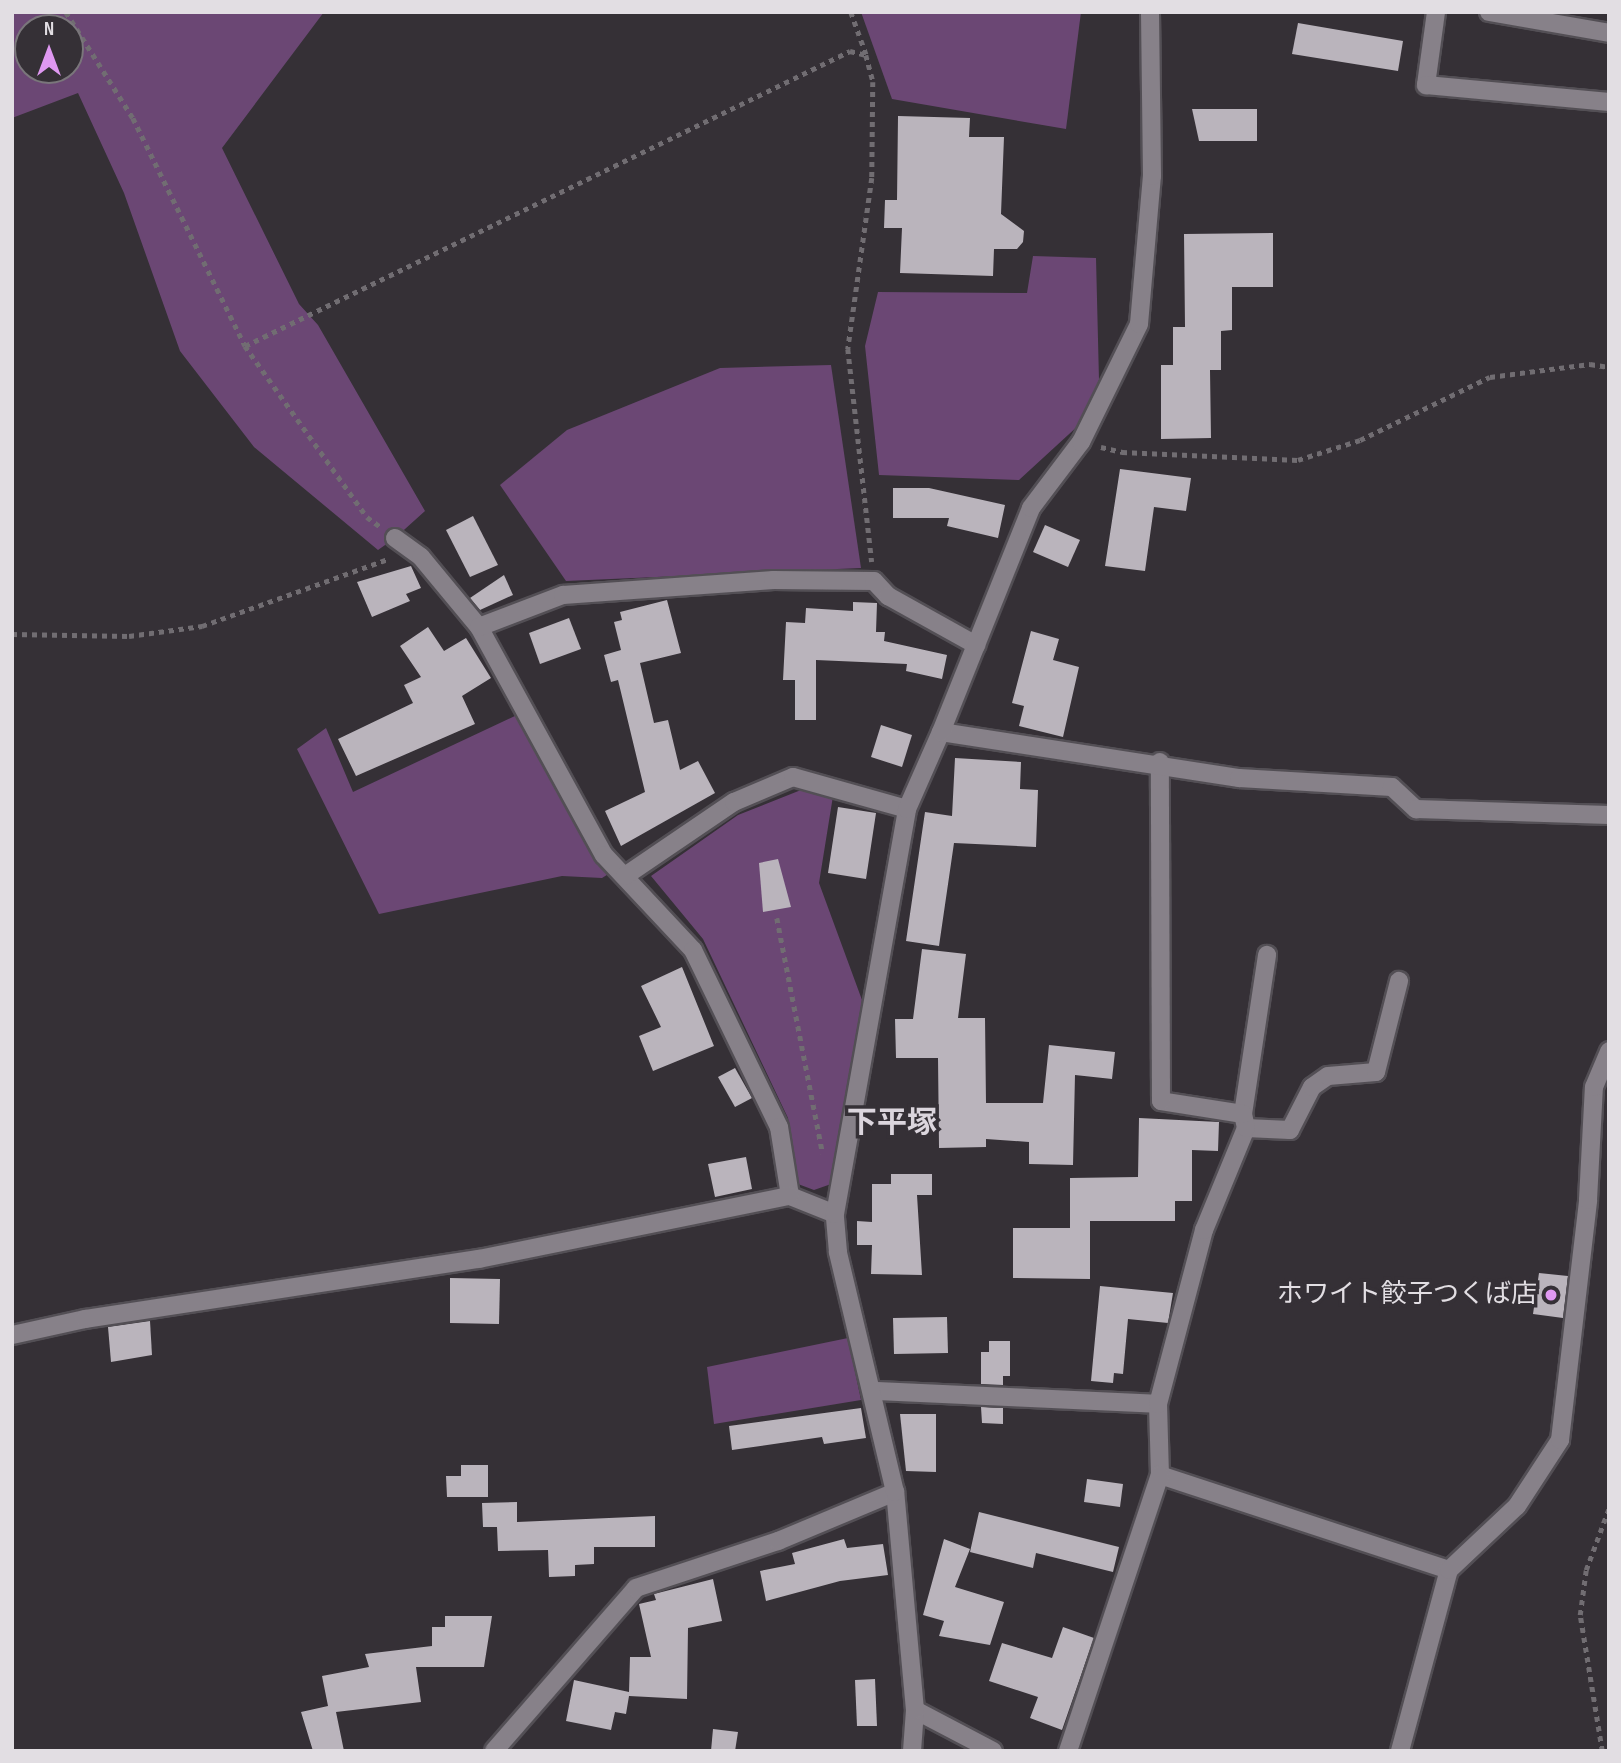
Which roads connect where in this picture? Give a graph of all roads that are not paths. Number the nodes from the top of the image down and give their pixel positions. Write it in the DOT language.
graph roads {
  1 [pos="1150,12"];
  2 [pos="1436,12"];
  3 [pos="1489,12"];
  4 [pos="1575,21"];
  5 [pos="1609,33"];
  6 [pos="1609,102"];
  7 [pos="395,538"];
  8 [pos="479,626"];
  9 [pos="976,645"];
  10 [pos="941,732"];
  11 [pos="1160,762"];
  12 [pos="907,809"];
  13 [pos="1609,815"];
  14 [pos="625,876"];
  15 [pos="1267,955"];
  16 [pos="1399,981"];
  17 [pos="1609,1051"];
  18 [pos="1245,1121"];
  19 [pos="790,1196"];
  20 [pos="835,1214"];
  21 [pos="12,1335"];
  22 [pos="874,1391"];
  23 [pos="1158,1404"];
  24 [pos="1160,1475"];
  25 [pos="895,1492"];
  26 [pos="1449,1570"];
  27 [pos="915,1710"];
  28 [pos="494,1751"];
  29 [pos="912,1751"];
  30 [pos="992,1751"];
  31 [pos="1068,1751"];
  32 [pos="1400,1751"];
  1 -- 9 [label="street"];
  2 -- 6 [label="street"];
  3 -- 4 [label="street"];
  4 -- 5 [label="street"];
  7 -- 8 [label="street"];
  8 -- 9 [label="street"];
  8 -- 14 [label="street"];
  9 -- 10 [label="street"];
  10 -- 11 [label="street"];
  10 -- 12 [label="street"];
  11 -- 13 [label="street"];
  11 -- 18 [label="street"];
  12 -- 14 [label="street"];
  12 -- 20 [label="street"];
  14 -- 19 [label="street"];
  15 -- 18 [label="street"];
  16 -- 18 [label="street"];
  17 -- 26 [label="street"];
  18 -- 23 [label="street"];
  19 -- 20 [label="street"];
  19 -- 21 [label="street"];
  20 -- 22 [label="street"];
  22 -- 23 [label="street"];
  22 -- 25 [label="street"];
  23 -- 24 [label="street"];
  24 -- 26 [label="street"];
  24 -- 31 [label="street"];
  25 -- 27 [label="street"];
  25 -- 28 [label="street"];
  26 -- 32 [label="street"];
  27 -- 29 [label="street"];
  27 -- 30 [label="street"];
}
